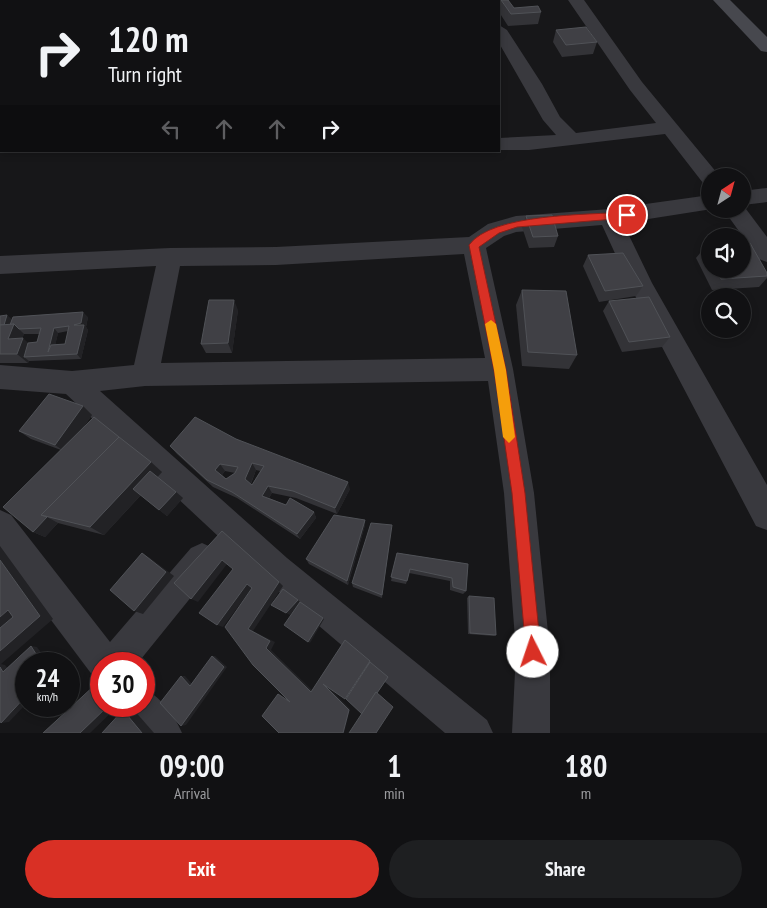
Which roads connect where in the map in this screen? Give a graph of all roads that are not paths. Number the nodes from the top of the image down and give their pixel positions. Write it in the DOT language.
graph roads {
  1 [pos="576,0"];
  2 [pos="721,0"];
  3 [pos="735,0"];
  4 [pos="767,31"];
  5 [pos="500,32"];
  6 [pos="767,47"];
  7 [pos="669,128"];
  8 [pos="571,139"];
  9 [pos="500,144"];
  10 [pos="702,168"];
  11 [pos="767,195"];
  12 [pos="751,197"];
  13 [pos="701,203"];
  14 [pos="610,217"];
  15 [pos="741,218"];
  16 [pos="474,245"];
  17 [pos="767,253"];
  18 [pos="170,257"];
  19 [pos="0,265"];
  20 [pos="500,370"];
  21 [pos="145,375"];
  22 [pos="0,377"];
  23 [pos="72,383"];
  24 [pos="767,515"];
  25 [pos="0,526"];
  26 [pos="230,527"];
  27 [pos="96,652"];
  28 [pos="124,652"];
  29 [pos="149,717"];
  30 [pos="163,733"];
  31 [pos="474,733"];
  32 [pos="531,733"];
  1 -- 7 [label="street"];
  2 -- 6 [label="main road"];
  3 -- 4 [label="main road"];
  5 -- 8 [label="street"];
  7 -- 8 [label="street"];
  7 -- 10 [label="street"];
  8 -- 9 [label="street"];
  11 -- 12 [label="street"];
  13 -- 14 [label="street"];
  14 -- 16 [label="street"];
  14 -- 24 [label="street"];
  15 -- 17 [label="street"];
  16 -- 18 [label="street"];
  16 -- 20 [label="street"];
  18 -- 19 [label="street"];
  18 -- 21 [label="street"];
  20 -- 21 [label="street"];
  20 -- 32 [label="street"];
  21 -- 23 [label="street"];
  22 -- 23 [label="street"];
  23 -- 26 [label="street"];
  25 -- 27 [label="street"];
  26 -- 28 [label="street"];
  26 -- 31 [label="street"];
  29 -- 30 [label="street"];
}
